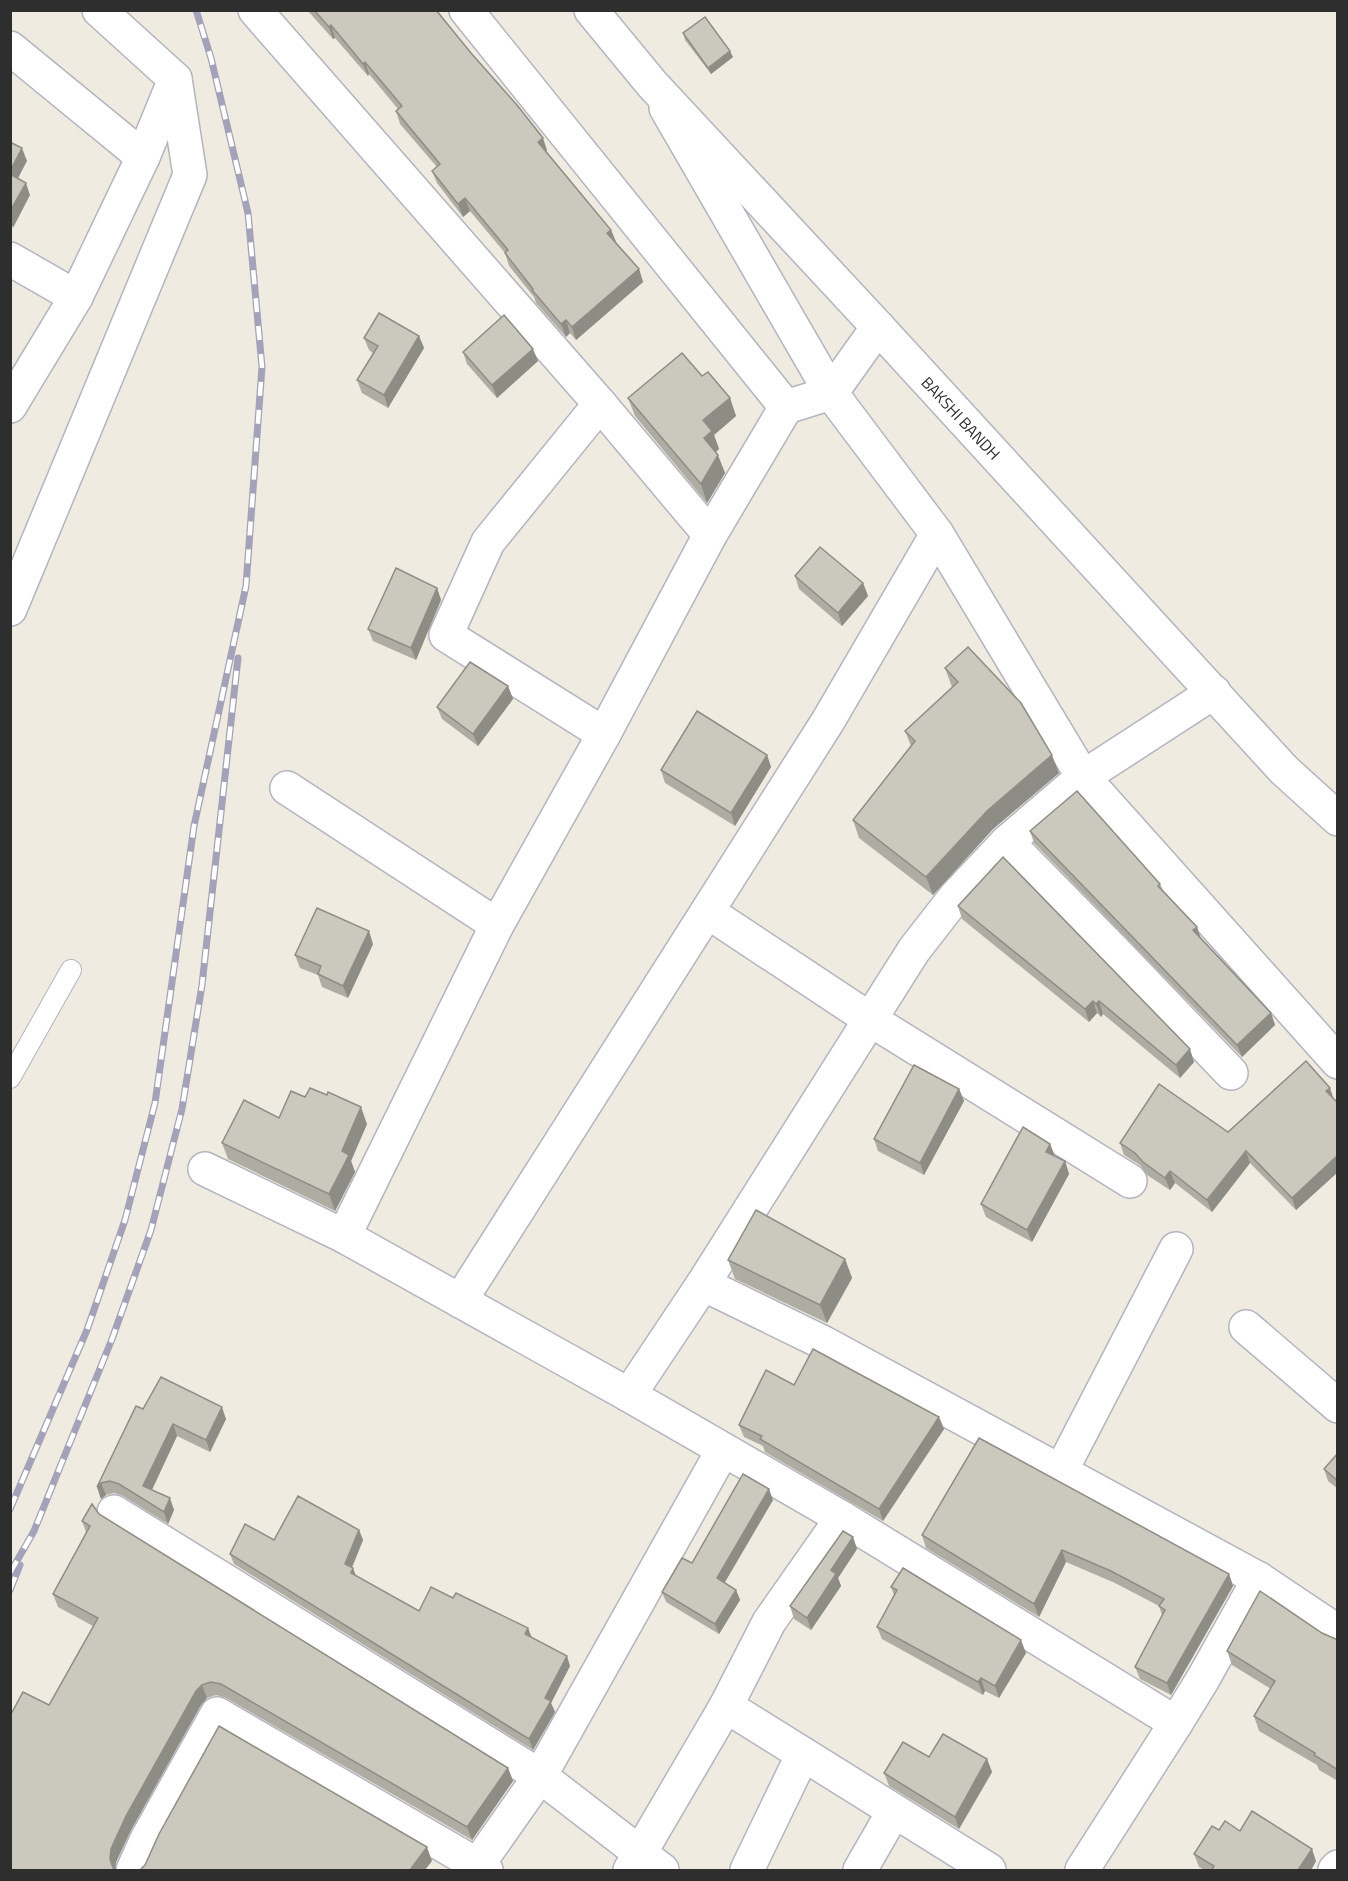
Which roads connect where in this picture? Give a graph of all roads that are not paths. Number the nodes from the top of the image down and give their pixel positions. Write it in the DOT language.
graph roads {
  1 [pos="99,10"];
  2 [pos="255,10"];
  3 [pos="466,10"];
  4 [pos="591,10"];
  5 [pos="10,48"];
  6 [pos="175,79"];
  7 [pos="652,84"];
  8 [pos="143,157"];
  9 [pos="10,259"];
  10 [pos="75,297"];
  11 [pos="878,327"];
  12 [pos="831,393"];
  13 [pos="600,404"];
  14 [pos="10,406"];
  15 [pos="786,407"];
  16 [pos="937,534"];
  17 [pos="710,535"];
  18 [pos="10,609"];
  19 [pos="1214,692"];
  20 [pos="604,734"];
  21 [pos="1083,777"];
  22 [pos="287,788"];
  23 [pos="1338,819"];
  24 [pos="1007,842"];
  25 [pos="708,912"];
  26 [pos="497,925"];
  27 [pos="71,970"];
  28 [pos="870,1020"];
  29 [pos="1338,1062"];
  30 [pos="1231,1073"];
  31 [pos="10,1078"];
  32 [pos="205,1169"];
  33 [pos="1130,1181"];
  34 [pos="344,1236"];
  35 [pos="1176,1249"];
  36 [pos="703,1284"];
  37 [pos="459,1301"];
  38 [pos="1246,1327"];
  39 [pos="629,1395"];
  40 [pos="1338,1406"];
  41 [pos="723,1450"];
  42 [pos="1061,1471"];
  43 [pos="114,1512"];
  44 [pos="842,1518"];
  45 [pos="1259,1579"];
  46 [pos="1338,1632"];
  47 [pos="726,1706"];
  48 [pos="1176,1723"];
  49 [pos="803,1755"];
  50 [pos="540,1776"];
  51 [pos="894,1811"];
  52 [pos="644,1864"];
  53 [pos="480,1869"];
  54 [pos="133,1870"];
  55 [pos="747,1870"];
  56 [pos="860,1870"];
  57 [pos="988,1870"];
  58 [pos="1082,1870"];
  1 -- 6 [label="street"];
  2 -- 13 [label="street"];
  3 -- 15 [label="street"];
  4 -- 7 [label="street, BAKSHI BANDH"];
  5 -- 8 [label="street"];
  6 -- 8 [label="street"];
  6 -- 18 [label="street"];
  7 -- 11 [label="street, BAKSHI BANDH"];
  7 -- 12 [label="street"];
  8 -- 10 [label="street"];
  9 -- 10 [label="street"];
  10 -- 14 [label="street"];
  11 -- 12 [label="street"];
  11 -- 19 [label="street, BAKSHI BANDH"];
  12 -- 15 [label="street"];
  12 -- 16 [label="street"];
  13 -- 17 [label="street"];
  13 -- 20 [label="street"];
  15 -- 17 [label="street"];
  16 -- 21 [label="street"];
  16 -- 25 [label="street"];
  17 -- 20 [label="street"];
  19 -- 21 [label="street"];
  19 -- 23 [label="street, BAKSHI BANDH"];
  20 -- 26 [label="street"];
  21 -- 24 [label="street"];
  21 -- 29 [label="street"];
  22 -- 26 [label="street"];
  24 -- 28 [label="street"];
  24 -- 30 [label="street"];
  25 -- 28 [label="street"];
  25 -- 37 [label="street"];
  26 -- 34 [label="street"];
  27 -- 31 [label="lane"];
  28 -- 33 [label="street"];
  28 -- 36 [label="street"];
  32 -- 34 [label="street"];
  34 -- 37 [label="street"];
  35 -- 42 [label="street"];
  36 -- 39 [label="street"];
  36 -- 42 [label="street"];
  37 -- 39 [label="street"];
  38 -- 40 [label="street"];
  39 -- 41 [label="street"];
  41 -- 44 [label="street"];
  41 -- 50 [label="street"];
  42 -- 45 [label="street"];
  43 -- 50 [label="street"];
  44 -- 47 [label="street"];
  44 -- 48 [label="street"];
  45 -- 46 [label="street"];
  45 -- 48 [label="street"];
  47 -- 49 [label="street"];
  47 -- 52 [label="street"];
  48 -- 58 [label="street"];
  49 -- 51 [label="street"];
  49 -- 55 [label="street"];
  50 -- 52 [label="street"];
  50 -- 53 [label="street"];
  51 -- 56 [label="street"];
  51 -- 57 [label="street"];
  53 -- 54 [label="street"];
}
